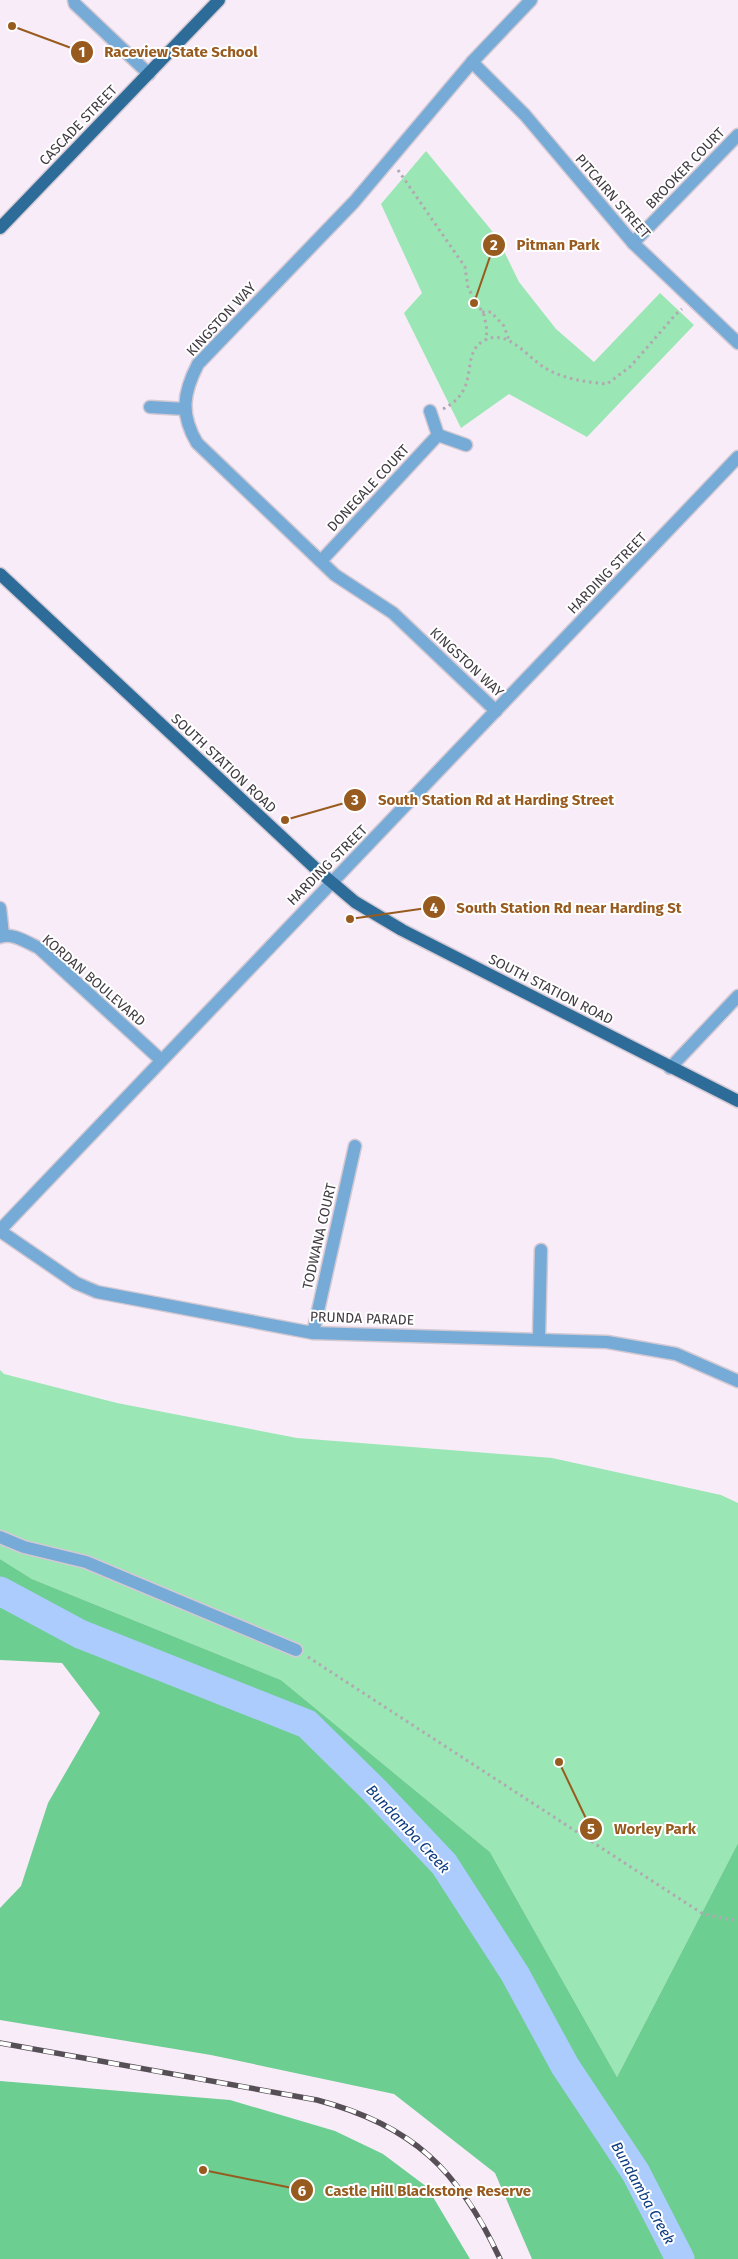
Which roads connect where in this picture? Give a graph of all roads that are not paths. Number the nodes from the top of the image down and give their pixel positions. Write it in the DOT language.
graph roads {
  1 [pos="74,0"];
  2 [pos="219,0"];
  3 [pos="531,0"];
  4 [pos="472,62"];
  5 [pos="149,74"];
  6 [pos="738,135"];
  7 [pos="0,228"];
  8 [pos="633,243"];
  9 [pos="738,343"];
  10 [pos="150,407"];
  11 [pos="185,409"];
  12 [pos="434,411"];
  13 [pos="438,435"];
  14 [pos="466,446"];
  15 [pos="738,457"];
  16 [pos="321,560"];
  17 [pos="0,574"];
  18 [pos="496,711"];
  19 [pos="331,882"];
  20 [pos="0,908"];
  21 [pos="1,936"];
  22 [pos="738,996"];
  23 [pos="161,1060"];
  24 [pos="670,1068"];
  25 [pos="738,1101"];
  26 [pos="355,1146"];
  27 [pos="0,1230"];
  28 [pos="541,1250"];
  29 [pos="313,1333"];
  30 [pos="539,1338"];
  31 [pos="738,1381"];
  32 [pos="0,1537"];
  33 [pos="296,1650"];
  1 -- 5 [label="street"];
  2 -- 5 [label="main road, CASCADE STREET"];
  3 -- 4 [label="street, KINGSTON WAY"];
  4 -- 8 [label="street, PITCAIRN STREET"];
  4 -- 11 [label="street, KINGSTON WAY"];
  5 -- 7 [label="main road, CASCADE STREET"];
  6 -- 8 [label="street, BROOKER COURT"];
  8 -- 9 [label="street, PITCAIRN STREET"];
  10 -- 11 [label="street"];
  11 -- 16 [label="street, KINGSTON WAY"];
  12 -- 13 [label="street"];
  13 -- 14 [label="street"];
  13 -- 16 [label="street, DONEGALE COURT"];
  15 -- 18 [label="street, HARDING STREET"];
  16 -- 18 [label="street, KINGSTON WAY"];
  17 -- 19 [label="main road, SOUTH STATION ROAD"];
  18 -- 19 [label="street, HARDING STREET"];
  19 -- 23 [label="street, HARDING STREET"];
  19 -- 24 [label="main road, SOUTH STATION ROAD"];
  20 -- 21 [label="street"];
  21 -- 23 [label="street, KORDAN BOULEVARD"];
  22 -- 24 [label="street"];
  23 -- 27 [label="street, HARDING STREET"];
  24 -- 25 [label="main road, SOUTH STATION ROAD"];
  26 -- 29 [label="street, TODWANA COURT"];
  27 -- 29 [label="street, PRUNDA PARADE"];
  28 -- 30 [label="street"];
  29 -- 30 [label="street, PRUNDA PARADE"];
  30 -- 31 [label="street, PRUNDA PARADE"];
  32 -- 33 [label="street"];
}
